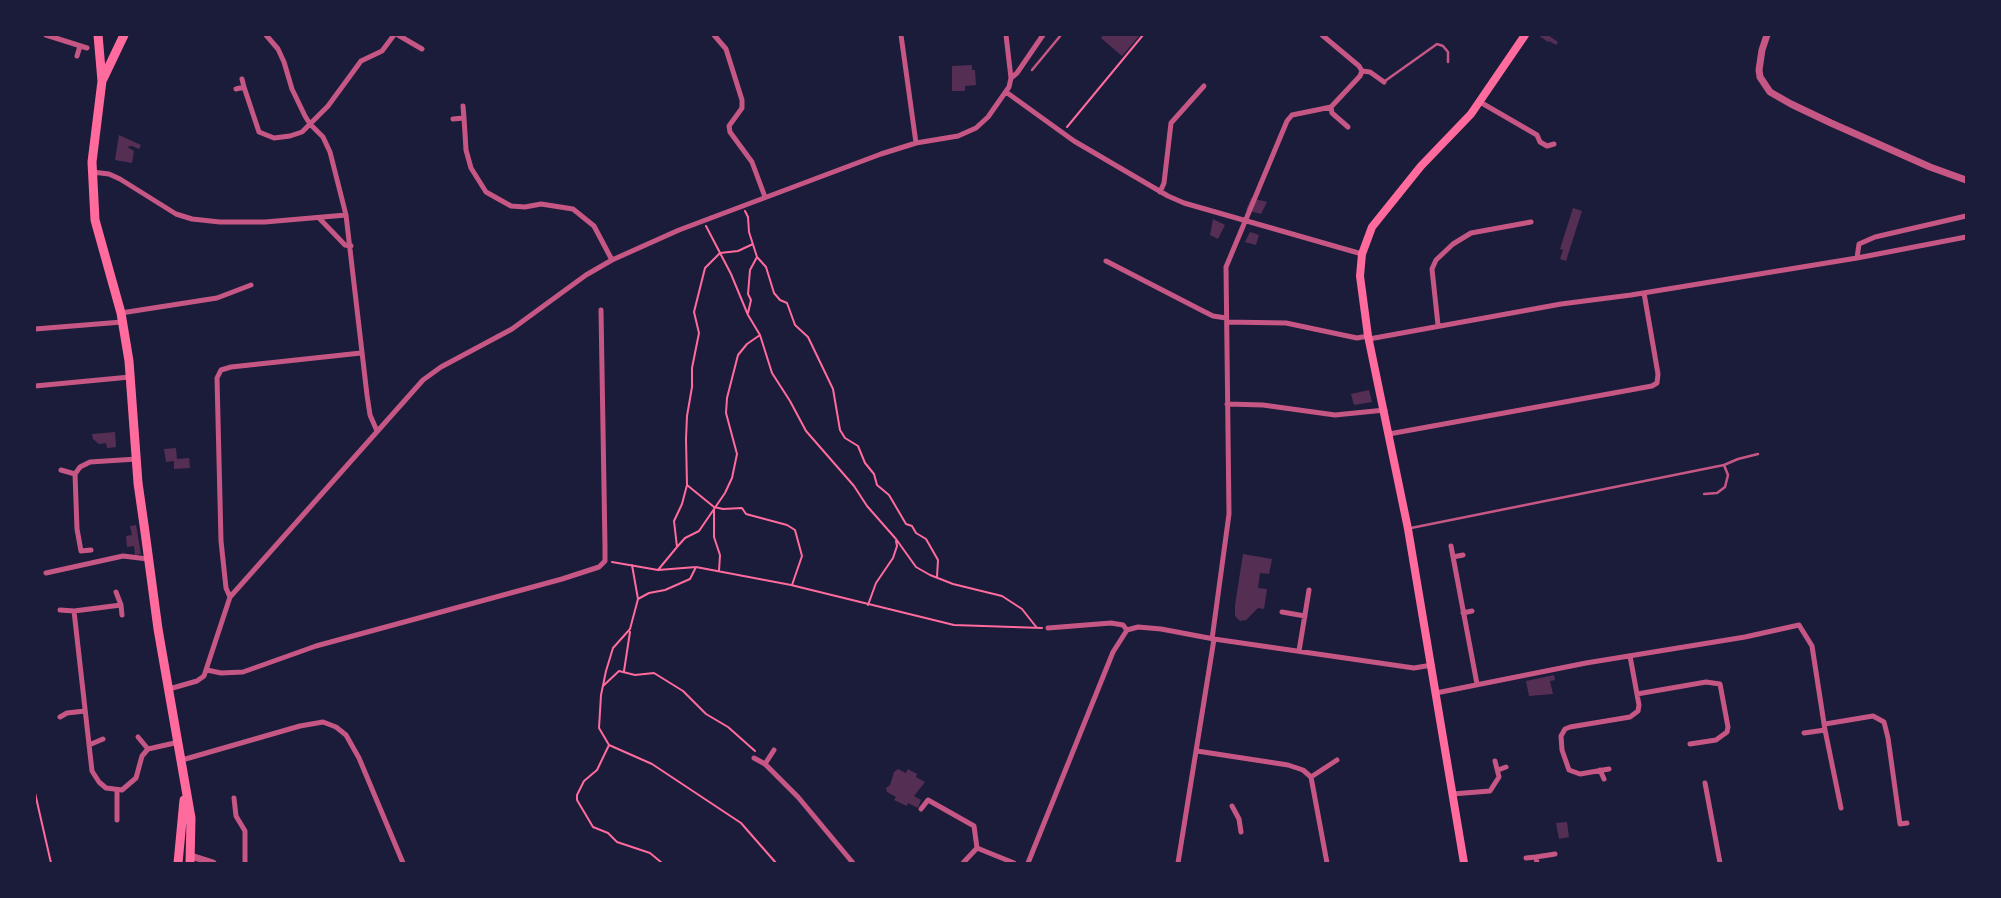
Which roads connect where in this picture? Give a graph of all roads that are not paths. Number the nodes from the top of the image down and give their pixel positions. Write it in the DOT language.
graph roads {
  1 [pos="46,35"];
  2 [pos="98,35"];
  3 [pos="123,35"];
  4 [pos="266,35"];
  5 [pos="394,35"];
  6 [pos="398,35"];
  7 [pos="714,35"];
  8 [pos="901,35"];
  9 [pos="1006,35"];
  10 [pos="1043,35"];
  11 [pos="1061,35"];
  12 [pos="1322,35"];
  13 [pos="1525,35"];
  14 [pos="1768,35"];
  15 [pos="80,46"];
  16 [pos="87,48"];
  17 [pos="422,50"];
  18 [pos="77,56"];
  19 [pos="101,59"];
  20 [pos="1448,62"];
  21 [pos="1032,70"];
  22 [pos="1362,71"];
  23 [pos="1011,78"];
  24 [pos="242,79"];
  25 [pos="102,81"];
  26 [pos="1384,82"];
  27 [pos="1204,86"];
  28 [pos="244,87"];
  29 [pos="236,90"];
  30 [pos="1006,92"];
  31 [pos="1480,102"];
  32 [pos="463,106"];
  33 [pos="1331,107"];
  34 [pos="464,118"];
  35 [pos="453,119"];
  36 [pos="310,124"];
  37 [pos="1348,127"];
  38 [pos="916,143"];
  39 [pos="1554,144"];
  40 [pos="92,172"];
  41 [pos="1966,180"];
  42 [pos="1160,192"];
  43 [pos="764,197"];
  44 [pos="346,215"];
  45 [pos="1966,216"];
  46 [pos="319,218"];
  47 [pos="1244,220"];
  48 [pos="1531,222"];
  49 [pos="1966,238"];
  50 [pos="351,246"];
  51 [pos="1362,254"];
  52 [pos="1857,258"];
  53 [pos="612,260"];
  54 [pos="1106,261"];
  55 [pos="251,285"];
  56 [pos="1644,293"];
  57 [pos="601,310"];
  58 [pos="122,318"];
  59 [pos="1227,320"];
  60 [pos="1438,325"];
  61 [pos="35,329"];
  62 [pos="1369,337"];
  63 [pos="361,353"];
  64 [pos="131,377"];
  65 [pos="35,386"];
  66 [pos="1227,404"];
  67 [pos="1385,410"];
  68 [pos="378,431"];
  69 [pos="1389,434"];
  70 [pos="1758,454"];
  71 [pos="138,459"];
  72 [pos="1724,465"];
  73 [pos="61,470"];
  74 [pos="75,474"];
  75 [pos="1704,494"];
  76 [pos="1408,529"];
  77 [pos="1451,546"];
  78 [pos="91,550"];
  79 [pos="1463,555"];
  80 [pos="1453,557"];
  81 [pos="148,559"];
  82 [pos="46,572"];
  83 [pos="1309,590"];
  84 [pos="116,592"];
  85 [pos="230,597"];
  86 [pos="121,605"];
  87 [pos="60,610"];
  88 [pos="74,611"];
  89 [pos="1472,611"];
  90 [pos="1282,612"];
  91 [pos="1464,613"];
  92 [pos="122,616"];
  93 [pos="1305,616"];
  94 [pos="1048,628"];
  95 [pos="1127,630"];
  96 [pos="1213,639"];
  97 [pos="1299,650"];
  98 [pos="1630,656"];
  99 [pos="1432,665"];
  100 [pos="207,670"];
  101 [pos="1477,684"];
  102 [pos="169,689"];
  103 [pos="1436,693"];
  104 [pos="1638,694"];
  105 [pos="85,711"];
  106 [pos="60,717"];
  107 [pos="1825,727"];
  108 [pos="1804,733"];
  109 [pos="138,737"];
  110 [pos="103,739"];
  111 [pos="179,742"];
  112 [pos="1701,742"];
  113 [pos="1690,744"];
  114 [pos="89,745"];
  115 [pos="148,749"];
  116 [pos="1703,749"];
  117 [pos="774,750"];
  118 [pos="1197,751"];
  119 [pos="754,758"];
  120 [pos="182,760"];
  121 [pos="1337,760"];
  122 [pos="1495,761"];
  123 [pos="764,764"];
  124 [pos="1506,767"];
  125 [pos="1609,769"];
  126 [pos="1498,770"];
  127 [pos="1600,770"];
  128 [pos="1311,777"];
  129 [pos="1604,778"];
  130 [pos="1705,783"];
  131 [pos="185,790"];
  132 [pos="117,791"];
  133 [pos="1452,794"];
  134 [pos="234,798"];
  135 [pos="1232,806"];
  136 [pos="1841,808"];
  137 [pos="921,809"];
  138 [pos="117,820"];
  139 [pos="1907,823"];
  140 [pos="1241,832"];
  141 [pos="977,848"];
  142 [pos="1555,854"];
  143 [pos="1526,858"];
  144 [pos="178,859"];
  145 [pos="190,860"];
  146 [pos="1537,860"];
  147 [pos="213,863"];
  148 [pos="245,863"];
  149 [pos="403,863"];
  150 [pos="853,863"];
  151 [pos="963,863"];
  152 [pos="1014,863"];
  153 [pos="1028,863"];
  154 [pos="1178,863"];
  155 [pos="1327,863"];
  156 [pos="1464,863"];
  157 [pos="1720,863"];
  1 -- 15 [label="street"];
  2 -- 19 [label="main road"];
  3 -- 19 [label="main road"];
  3 -- 25 [label="main road"];
  4 -- 36 [label="street"];
  5 -- 36 [label="street"];
  6 -- 17 [label="street"];
  7 -- 43 [label="street"];
  8 -- 38 [label="street"];
  9 -- 23 [label="street"];
  10 -- 23 [label="street"];
  11 -- 21 [label="lane"];
  12 -- 22 [label="street"];
  13 -- 31 [label="main road"];
  14 -- 41 [label="street"];
  15 -- 16 [label="street"];
  15 -- 18 [label="street"];
  19 -- 25 [label="main road"];
  20 -- 26 [label="lane"];
  22 -- 26 [label="street"];
  22 -- 33 [label="street"];
  23 -- 30 [label="street"];
  24 -- 28 [label="street"];
  25 -- 40 [label="main road"];
  27 -- 42 [label="street"];
  28 -- 29 [label="street"];
  28 -- 36 [label="street"];
  30 -- 38 [label="street"];
  30 -- 42 [label="street"];
  31 -- 39 [label="street"];
  31 -- 51 [label="main road"];
  32 -- 34 [label="street"];
  33 -- 37 [label="street"];
  33 -- 47 [label="street"];
  34 -- 35 [label="street"];
  34 -- 53 [label="street"];
  36 -- 44 [label="street"];
  38 -- 43 [label="street"];
  40 -- 46 [label="street"];
  40 -- 58 [label="main road"];
  42 -- 47 [label="street"];
  43 -- 53 [label="street"];
  44 -- 46 [label="street"];
  44 -- 50 [label="street"];
  45 -- 52 [label="street"];
  46 -- 50 [label="street"];
  47 -- 51 [label="street"];
  47 -- 59 [label="street"];
  48 -- 60 [label="street"];
  49 -- 52 [label="street"];
  50 -- 63 [label="street"];
  51 -- 62 [label="main road"];
  52 -- 56 [label="street"];
  53 -- 68 [label="street"];
  54 -- 59 [label="street"];
  55 -- 58 [label="street"];
  56 -- 60 [label="street"];
  56 -- 69 [label="street"];
  57 -- 100 [label="street"];
  58 -- 61 [label="street"];
  58 -- 64 [label="main road"];
  59 -- 62 [label="street"];
  59 -- 66 [label="street"];
  60 -- 62 [label="street"];
  62 -- 67 [label="main road"];
  63 -- 68 [label="street"];
  63 -- 85 [label="street"];
  64 -- 65 [label="street"];
  64 -- 71 [label="main road"];
  66 -- 67 [label="street"];
  66 -- 96 [label="street"];
  67 -- 69 [label="main road"];
  68 -- 85 [label="street"];
  69 -- 76 [label="main road"];
  70 -- 72 [label="lane"];
  71 -- 74 [label="street"];
  71 -- 81 [label="main road"];
  72 -- 75 [label="lane"];
  72 -- 76 [label="lane"];
  73 -- 74 [label="street"];
  74 -- 78 [label="street"];
  76 -- 99 [label="main road"];
  77 -- 80 [label="street"];
  79 -- 80 [label="street"];
  80 -- 91 [label="street"];
  81 -- 82 [label="street"];
  81 -- 102 [label="main road"];
  83 -- 93 [label="street"];
  84 -- 86 [label="street"];
  85 -- 100 [label="street"];
  86 -- 88 [label="street"];
  86 -- 92 [label="street"];
  87 -- 88 [label="street"];
  88 -- 105 [label="street"];
  89 -- 91 [label="street"];
  90 -- 93 [label="street"];
  91 -- 101 [label="street"];
  93 -- 97 [label="street"];
  94 -- 95 [label="street"];
  95 -- 96 [label="street"];
  95 -- 153 [label="street"];
  96 -- 97 [label="street"];
  96 -- 118 [label="street"];
  97 -- 99 [label="street"];
  98 -- 101 [label="street"];
  98 -- 104 [label="street"];
  98 -- 107 [label="street"];
  99 -- 103 [label="main road"];
  100 -- 102 [label="street"];
  101 -- 103 [label="street"];
  102 -- 111 [label="main road"];
  103 -- 133 [label="main road"];
  104 -- 112 [label="street"];
  104 -- 127 [label="street"];
  105 -- 106 [label="street"];
  105 -- 114 [label="street"];
  107 -- 108 [label="street"];
  107 -- 136 [label="street"];
  107 -- 139 [label="street"];
  109 -- 115 [label="street"];
  110 -- 114 [label="street"];
  111 -- 115 [label="street"];
  111 -- 120 [label="main road"];
  112 -- 113 [label="street"];
  112 -- 116 [label="street"];
  114 -- 132 [label="street"];
  115 -- 132 [label="street"];
  117 -- 123 [label="street"];
  118 -- 128 [label="street"];
  118 -- 154 [label="street"];
  119 -- 123 [label="street"];
  120 -- 131 [label="main road"];
  120 -- 149 [label="street"];
  121 -- 128 [label="street"];
  122 -- 126 [label="street"];
  123 -- 150 [label="street"];
  124 -- 126 [label="street"];
  125 -- 127 [label="street"];
  126 -- 133 [label="street"];
  127 -- 129 [label="street"];
  128 -- 155 [label="street"];
  130 -- 157 [label="street"];
  131 -- 144 [label="main road"];
  131 -- 145 [label="main road"];
  132 -- 138 [label="street"];
  133 -- 156 [label="main road"];
  134 -- 148 [label="street"];
  135 -- 140 [label="street"];
  137 -- 141 [label="street"];
  141 -- 151 [label="street"];
  141 -- 152 [label="street"];
  142 -- 146 [label="street"];
  143 -- 146 [label="street"];
  144 -- 145 [label="main road"];
  145 -- 147 [label="street"];
}
